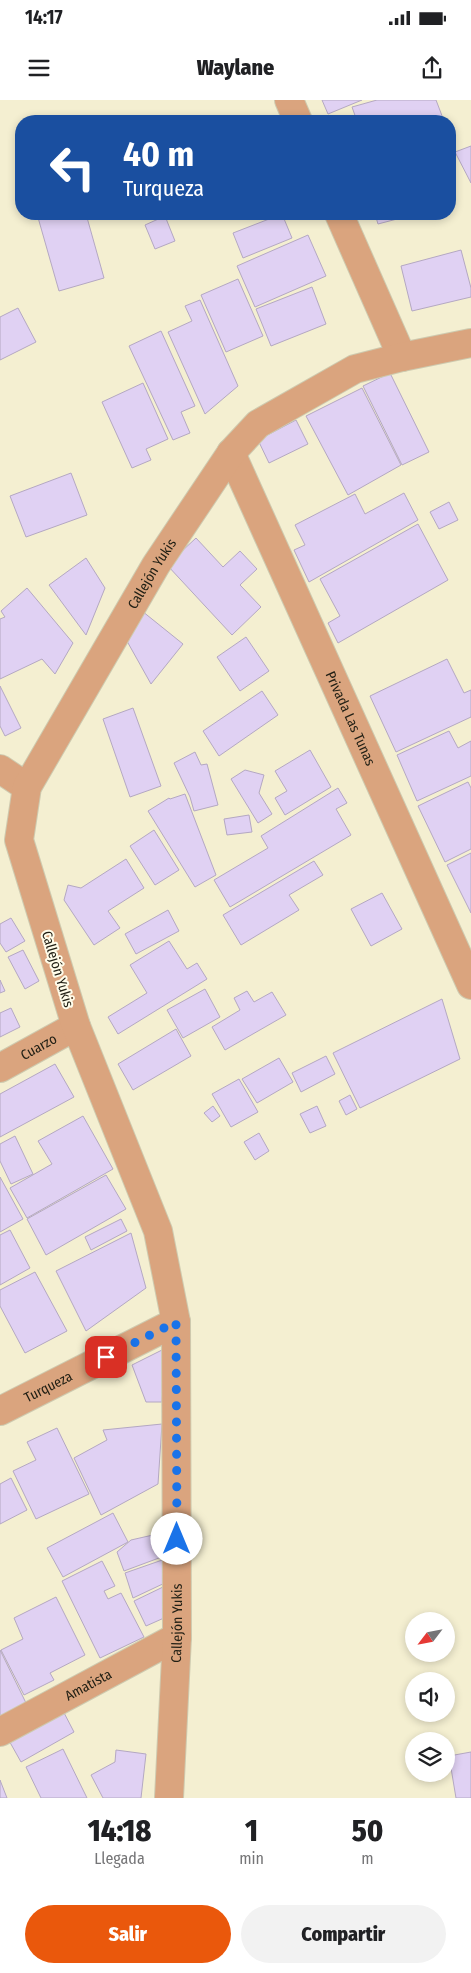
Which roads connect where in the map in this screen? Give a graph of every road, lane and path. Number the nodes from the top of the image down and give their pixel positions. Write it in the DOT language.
graph roads {
  1 [pos="289,100"];
  2 [pos="295,115"];
  3 [pos="342,220"];
  4 [pos="471,343"];
  5 [pos="402,357"];
  6 [pos="231,453"];
  7 [pos="0,769"];
  8 [pos="27,787"];
  9 [pos="471,985"];
  10 [pos="76,1026"];
  11 [pos="0,1068"];
  12 [pos="176,1322"];
  13 [pos="0,1411"];
  14 [pos="177,1637"];
  15 [pos="0,1732"];
  16 [pos="169,1798"];
  1 -- 2 [label="street"];
  3 -- 5 [label="street"];
  4 -- 5 [label="street, Callejón Yukis"];
  5 -- 6 [label="street, Callejón Yukis"];
  6 -- 8 [label="street, Callejón Yukis"];
  6 -- 9 [label="street, Privada Las Tunas"];
  7 -- 8 [label="street"];
  8 -- 10 [label="street, Callejón Yukis"];
  10 -- 11 [label="street, Cuarzo"];
  10 -- 12 [label="street, Callejón Yukis"];
  12 -- 13 [label="street, Turqueza"];
  12 -- 14 [label="street, Callejón Yukis"];
  14 -- 15 [label="street, Amatista"];
  14 -- 16 [label="street, Callejón Yukis"];
}
